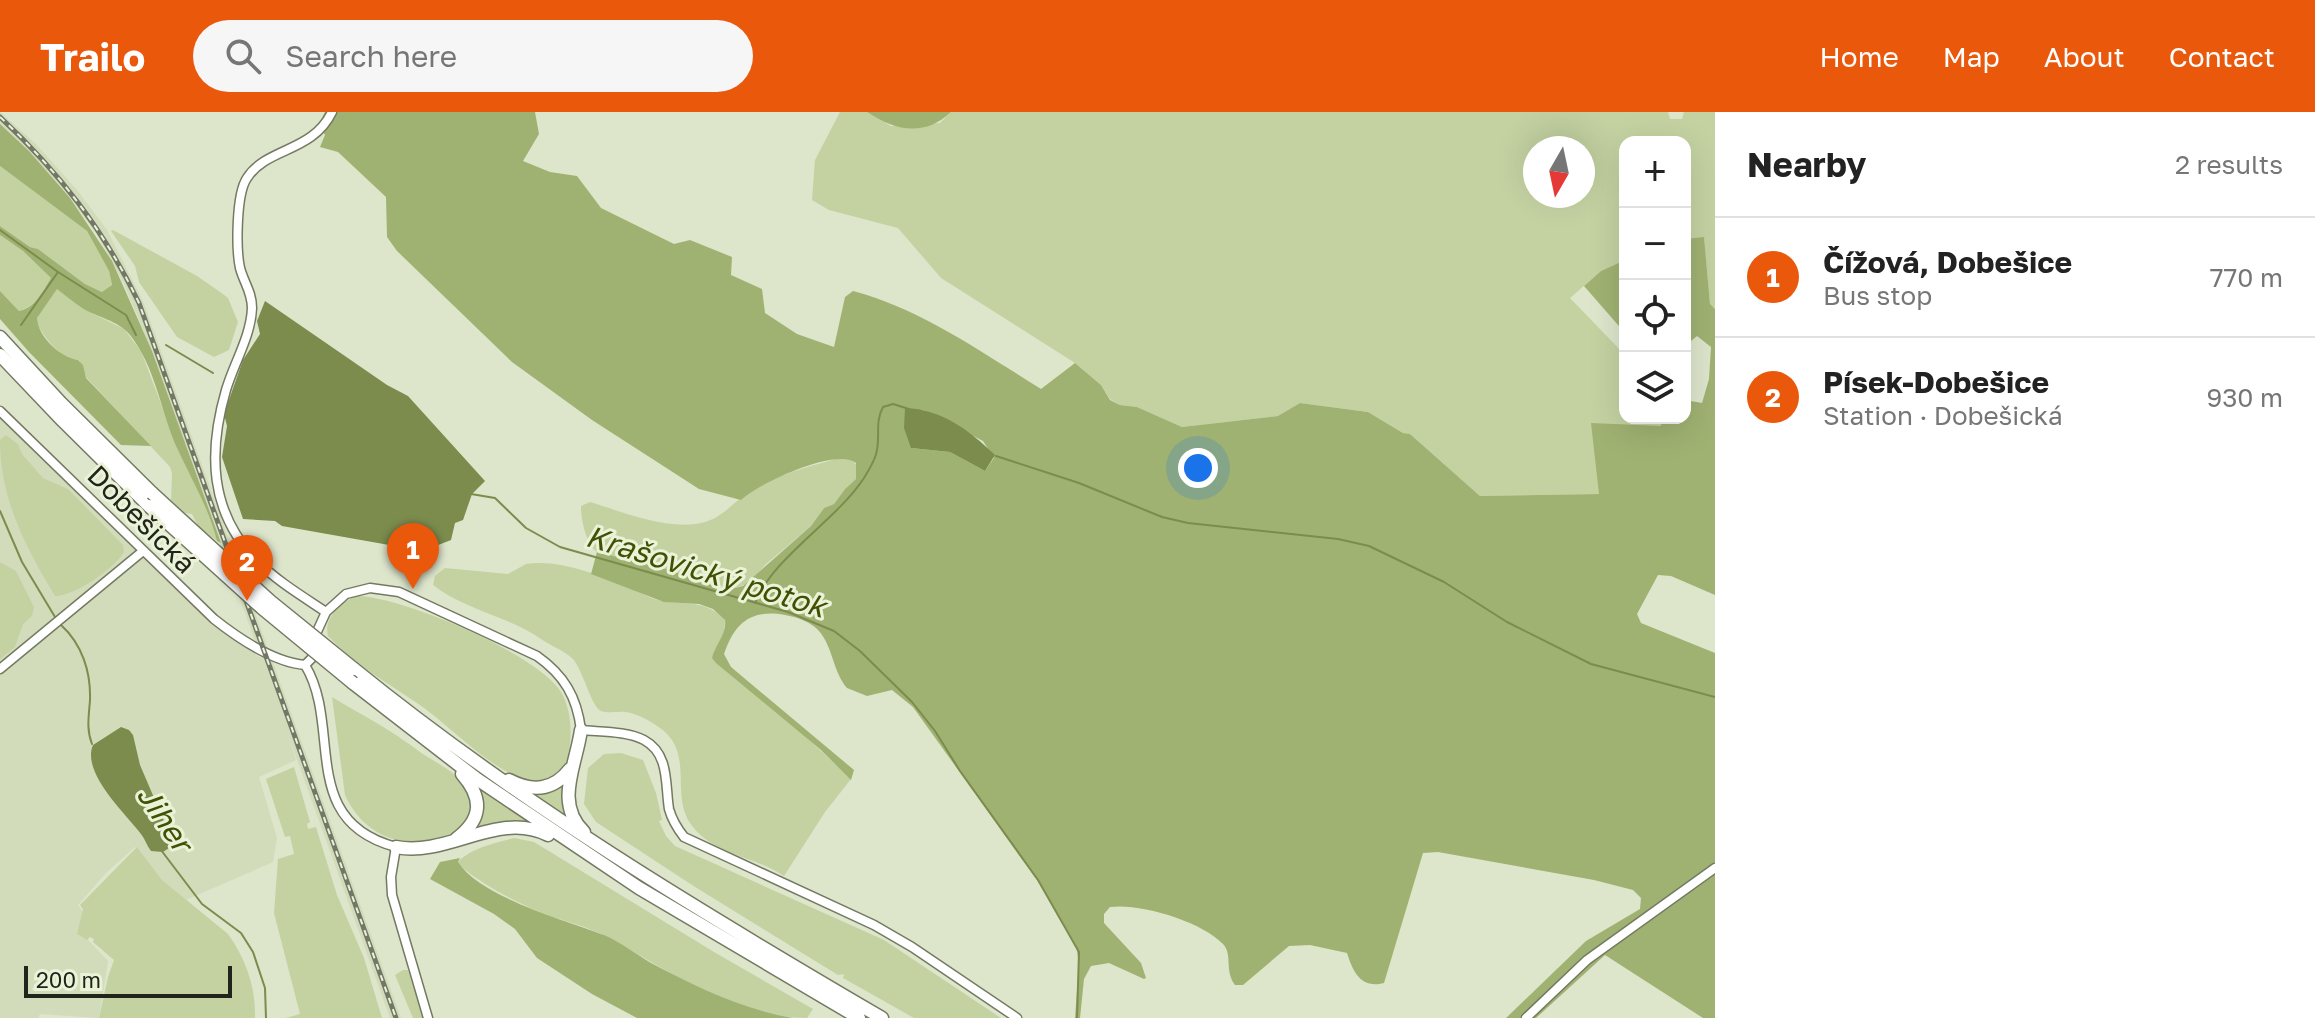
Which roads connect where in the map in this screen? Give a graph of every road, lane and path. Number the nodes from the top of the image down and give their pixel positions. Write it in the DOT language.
graph roads {
  1 [pos="332,112"];
  2 [pos="1,338"];
  3 [pos="5,354"];
  4 [pos="0,411"];
  5 [pos="143,551"];
  6 [pos="326,612"];
  7 [pos="305,665"];
  8 [pos="0,669"];
  9 [pos="581,730"];
  10 [pos="447,757"];
  11 [pos="481,767"];
  12 [pos="572,767"];
  13 [pos="446,845"];
  14 [pos="396,847"];
  15 [pos="601,849"];
  16 [pos="587,853"];
  17 [pos="1715,868"];
  18 [pos="428,1018"];
  19 [pos="859,1018"];
  20 [pos="882,1018"];
  21 [pos="1017,1018"];
  22 [pos="1526,1018"];
  1 -- 6 [label="street"];
  2 -- 3 [label="highway"];
  3 -- 10 [label="highway, bridge"];
  3 -- 11 [label="highway, bridge"];
  4 -- 5 [label="street, Dobešická"];
  5 -- 7 [label="street, Dobešická"];
  5 -- 8 [label="street"];
  6 -- 7 [label="street"];
  6 -- 9 [label="street"];
  7 -- 14 [label="street"];
  9 -- 12 [label="highway"];
  9 -- 21 [label="street"];
  10 -- 13 [label="highway"];
  10 -- 16 [label="highway"];
  11 -- 12 [label="highway"];
  11 -- 15 [label="highway"];
  12 -- 15 [label="highway"];
  13 -- 14 [label="highway"];
  13 -- 16 [label="highway"];
  14 -- 18 [label="street"];
  15 -- 20 [label="highway"];
  16 -- 19 [label="highway"];
  17 -- 22 [label="street"];
}
